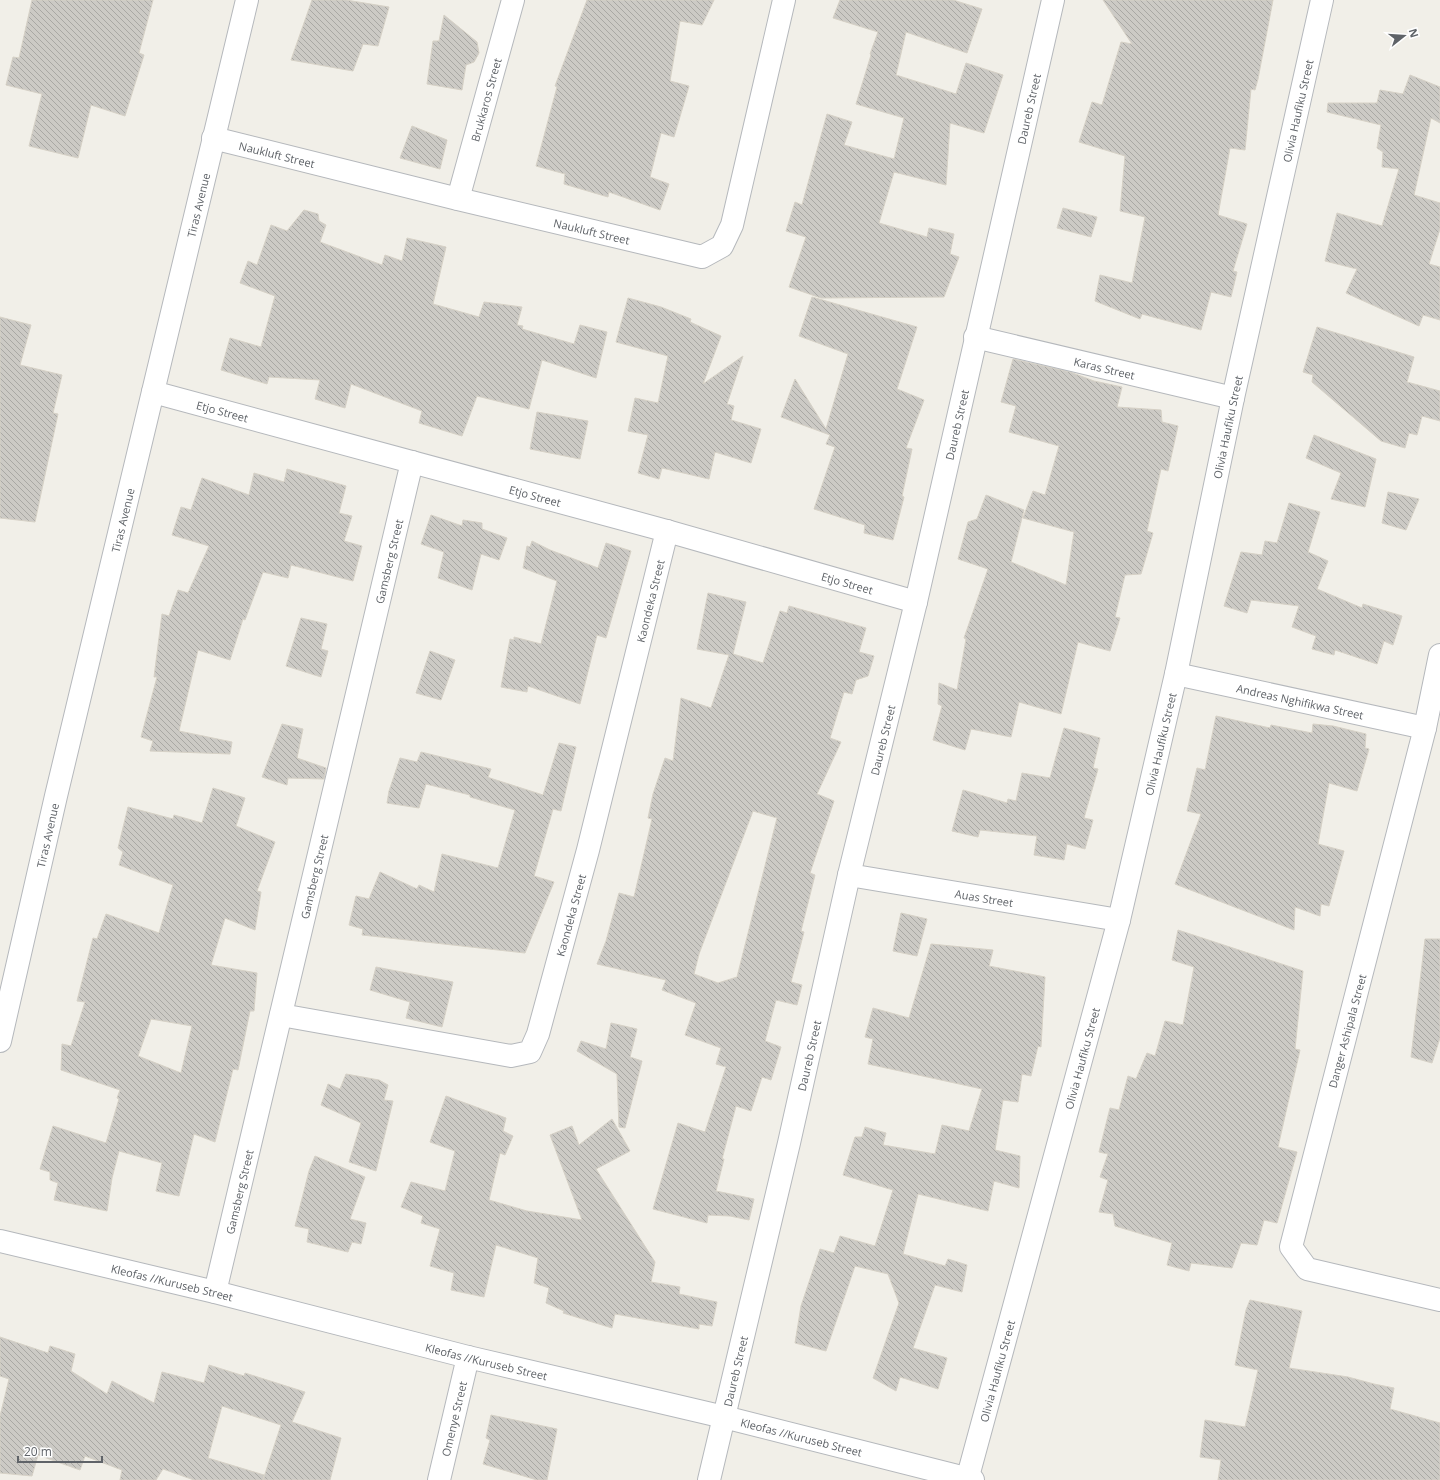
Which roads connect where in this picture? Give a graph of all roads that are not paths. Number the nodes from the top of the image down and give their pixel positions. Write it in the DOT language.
graph roads {
  1 [pos="247,0"];
  2 [pos="513,0"];
  3 [pos="784,0"];
  4 [pos="1053,0"];
  5 [pos="1322,0"];
  6 [pos="213,138"];
  7 [pos="458,199"];
  8 [pos="975,337"];
  9 [pos="153,392"];
  10 [pos="1233,398"];
  11 [pos="412,462"];
  12 [pos="667,530"];
  13 [pos="916,602"];
  14 [pos="1440,655"];
  15 [pos="1176,674"];
  16 [pos="1425,728"];
  17 [pos="849,875"];
  18 [pos="1118,920"];
  19 [pos="281,1015"];
  20 [pos="0,1041"];
  21 [pos="0,1241"];
  22 [pos="215,1292"];
  23 [pos="1440,1300"];
  24 [pos="468,1357"];
  25 [pos="724,1417"];
  26 [pos="439,1480"];
  27 [pos="709,1480"];
  28 [pos="969,1480"];
  1 -- 6 [label="street, Tiras Avenue"];
  2 -- 7 [label="street, Brukkaros Street"];
  3 -- 7 [label="street, Naukluft Street"];
  4 -- 8 [label="street, Daureb Street"];
  5 -- 10 [label="street, Olivia Haufiku Street"];
  6 -- 7 [label="street, Naukluft Street"];
  6 -- 9 [label="street, Tiras Avenue"];
  8 -- 10 [label="street, Karas Street"];
  8 -- 13 [label="street, Daureb Street"];
  9 -- 11 [label="street, Etjo Street"];
  9 -- 20 [label="street, Tiras Avenue"];
  10 -- 15 [label="street, Olivia Haufiku Street"];
  11 -- 12 [label="street, Etjo Street"];
  11 -- 19 [label="street, Gamsberg Street"];
  12 -- 13 [label="street, Etjo Street"];
  12 -- 19 [label="street, Kaondeka Street"];
  13 -- 17 [label="street, Daureb Street"];
  14 -- 16 [label="street, Danger Ashipala Street"];
  15 -- 16 [label="street, Andreas Nghifikwa Street"];
  15 -- 18 [label="street, Olivia Haufiku Street"];
  16 -- 23 [label="street, Danger Ashipala Street"];
  17 -- 18 [label="street, Auas Street"];
  17 -- 25 [label="street, Daureb Street"];
  18 -- 28 [label="street, Olivia Haufiku Street"];
  19 -- 22 [label="street, Gamsberg Street"];
  21 -- 22 [label="street, Kleofas //Kuruseb Street"];
  22 -- 24 [label="street, Kleofas //Kuruseb Street"];
  24 -- 25 [label="street, Kleofas //Kuruseb Street"];
  24 -- 26 [label="street, Omenye Street"];
  25 -- 27 [label="street, Daureb Street"];
  25 -- 28 [label="street, Kleofas //Kuruseb Street"];
}
